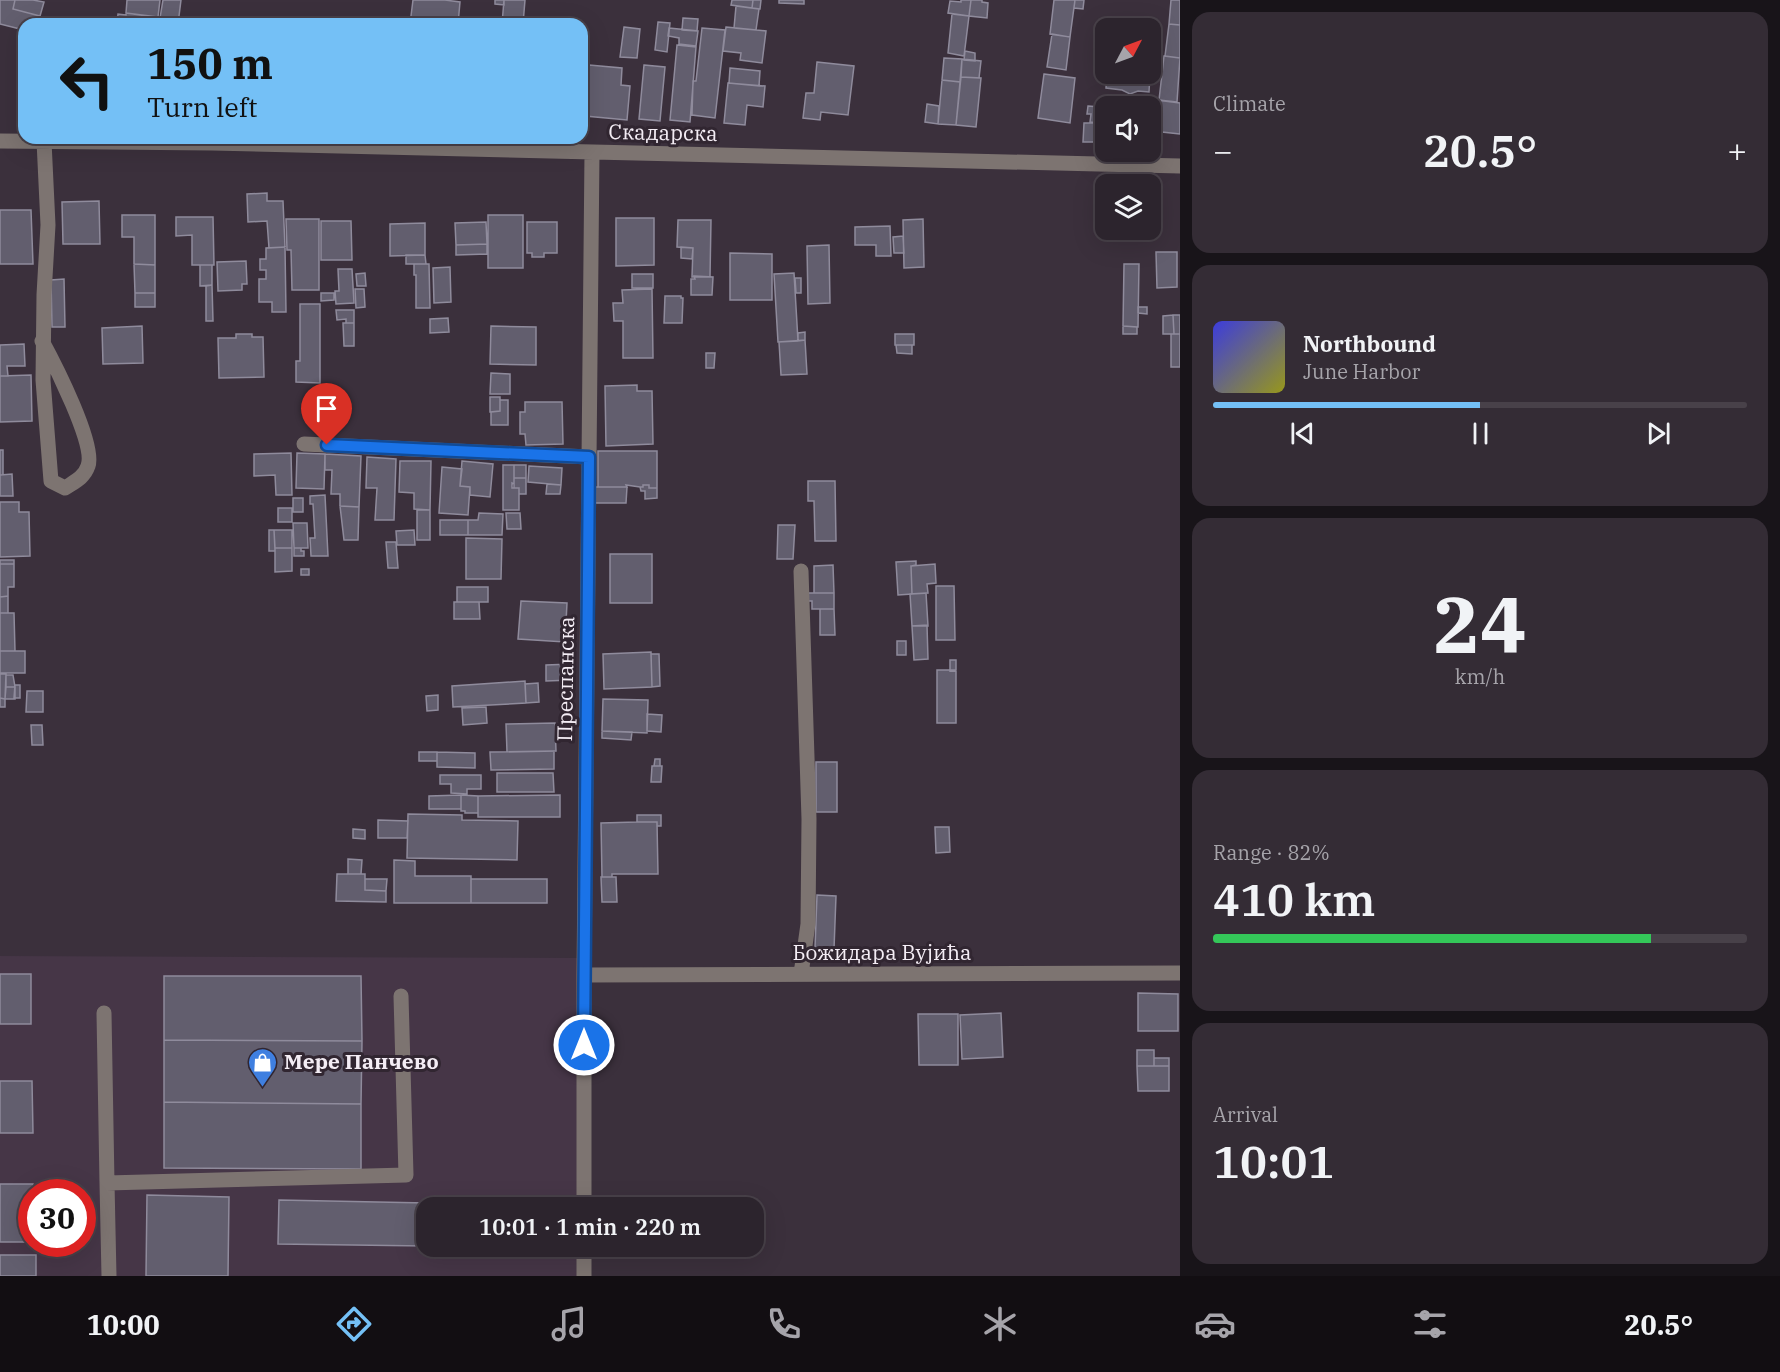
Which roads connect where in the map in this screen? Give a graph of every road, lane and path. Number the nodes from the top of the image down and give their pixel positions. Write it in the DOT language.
graph roads {
  1 [pos="0,141"];
  2 [pos="18,141"];
  3 [pos="44,144"];
  4 [pos="255,144"];
  5 [pos="592,152"];
  6 [pos="1180,166"];
  7 [pos="42,341"];
  8 [pos="304,444"];
  9 [pos="589,457"];
  10 [pos="801,571"];
  11 [pos="1180,973"];
  12 [pos="801,974"];
  13 [pos="584,975"];
  14 [pos="401,996"];
  15 [pos="104,1013"];
  16 [pos="107,1183"];
  17 [pos="584,1197"];
  18 [pos="584,1257"];
  19 [pos="109,1276"];
  20 [pos="584,1276"];
  1 -- 2 [label="street, Скадарска"];
  3 -- 7 [label="street"];
  4 -- 5 [label="street, Скадарска"];
  5 -- 6 [label="street, Скадарска"];
  5 -- 9 [label="street, Преспанска"];
  7 -- 7 [label="street"];
  8 -- 9 [label="street"];
  9 -- 13 [label="street, Преспанска"];
  10 -- 12 [label="street"];
  11 -- 12 [label="street, Божидара Вујића"];
  12 -- 13 [label="street, Божидара Вујића"];
  13 -- 17 [label="street, Преспанска"];
  14 -- 16 [label="street"];
  15 -- 16 [label="street"];
  16 -- 19 [label="street"];
  18 -- 20 [label="street"];
}
